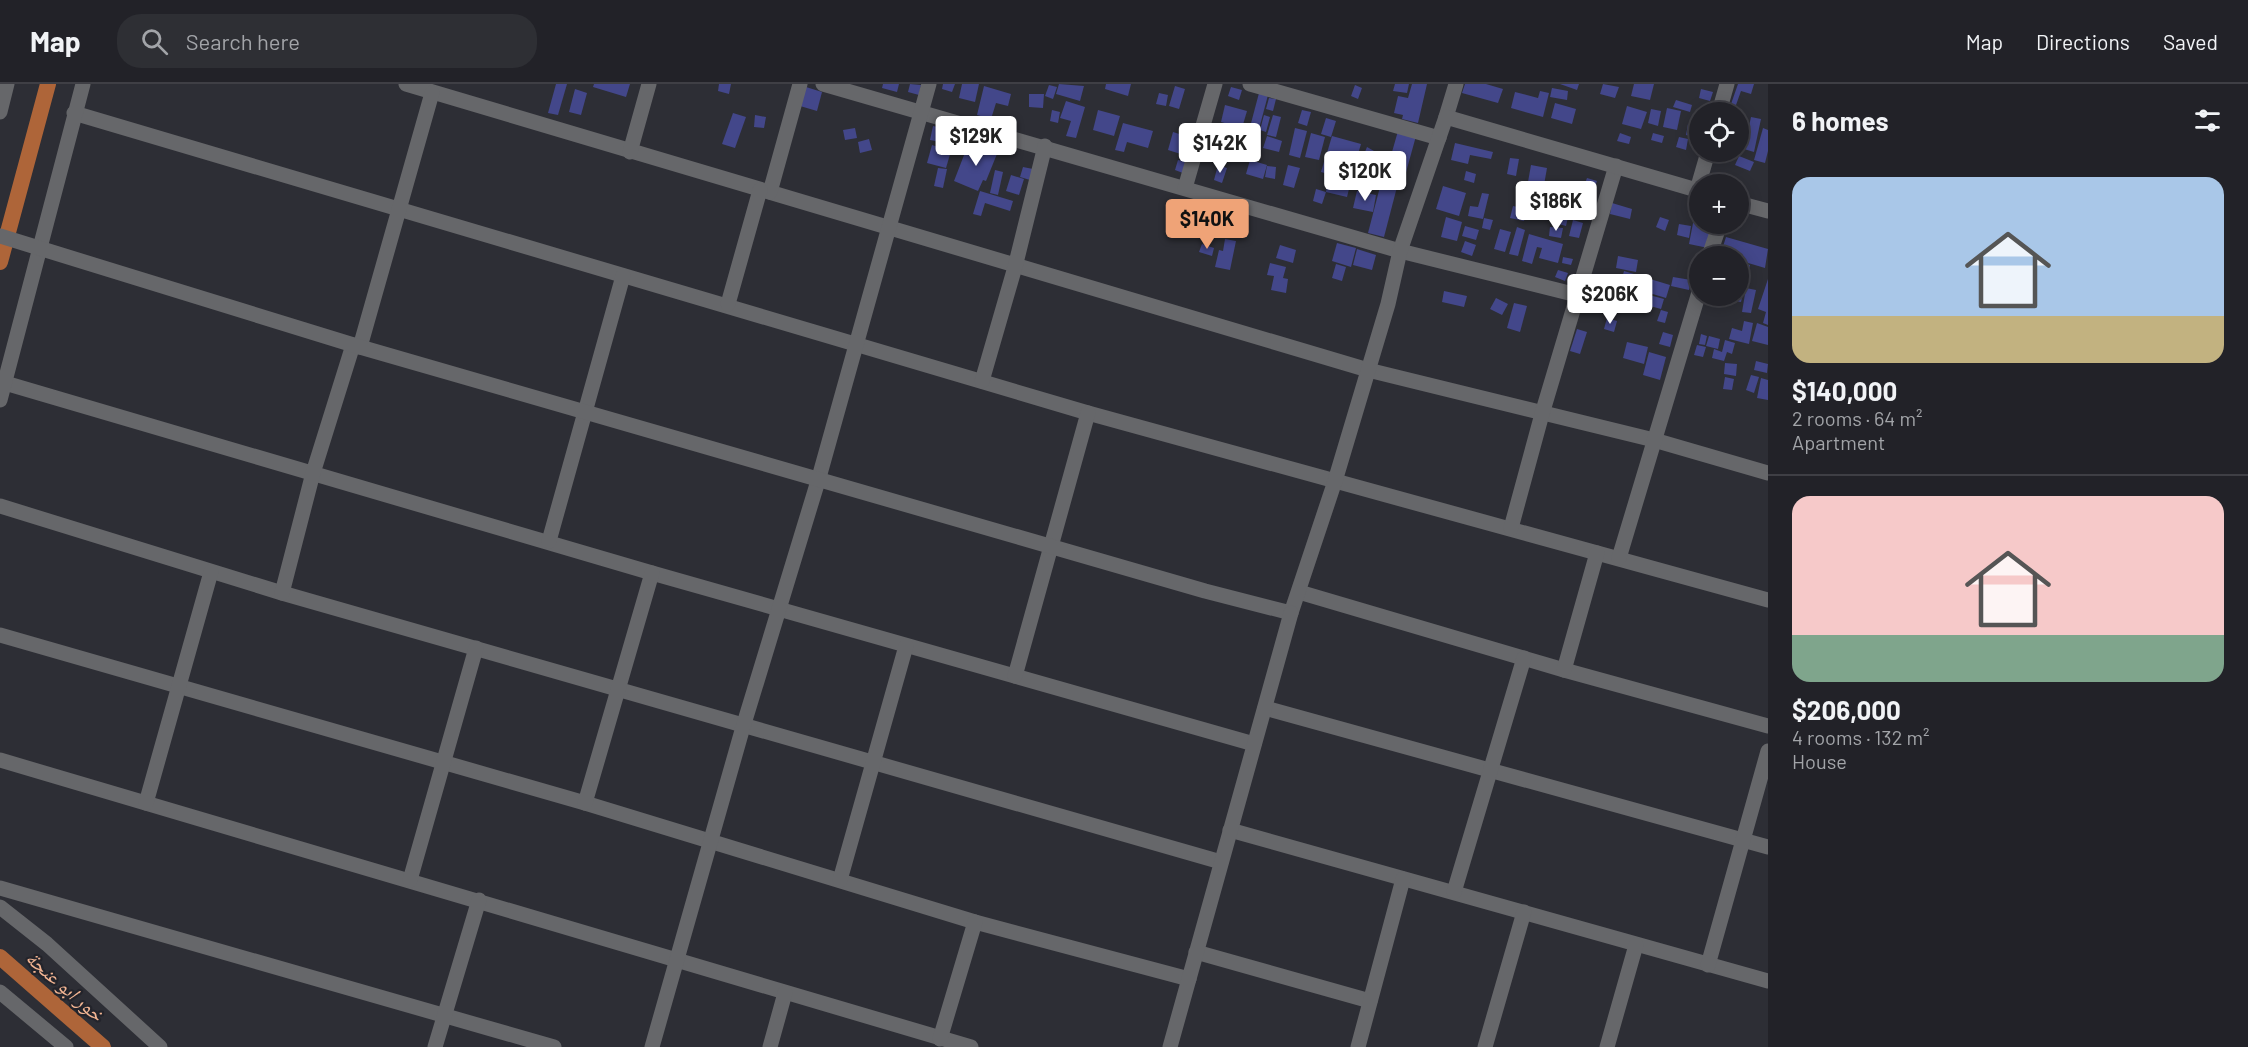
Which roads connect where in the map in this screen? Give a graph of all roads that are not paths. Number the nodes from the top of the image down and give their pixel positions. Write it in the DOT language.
graph roads {
  1 [pos="7,84"];
  2 [pos="83,84"];
  3 [pos="406,84"];
  4 [pos="649,84"];
  5 [pos="800,84"];
  6 [pos="823,84"];
  7 [pos="929,84"];
  8 [pos="1215,84"];
  9 [pos="1250,84"];
  10 [pos="1456,84"];
  11 [pos="1727,84"];
  12 [pos="432,93"];
  13 [pos="1722,102"];
  14 [pos="920,111"];
  15 [pos="0,112"];
  16 [pos="74,113"];
  17 [pos="1446,117"];
  18 [pos="1439,138"];
  19 [pos="1045,146"];
  20 [pos="630,152"];
  21 [pos="1616,166"];
  22 [pos="1689,187"];
  23 [pos="1185,188"];
  24 [pos="765,191"];
  25 [pos="1749,206"];
  26 [pos="399,210"];
  27 [pos="1768,211"];
  28 [pos="888,229"];
  29 [pos="0,236"];
  30 [pos="35,247"];
  31 [pos="1400,251"];
  32 [pos="1015,267"];
  33 [pos="623,276"];
  34 [pos="1576,295"];
  35 [pos="728,304"];
  36 [pos="1695,306"];
  37 [pos="856,343"];
  38 [pos="357,346"];
  39 [pos="1368,370"];
  40 [pos="982,381"];
  41 [pos="5,383"];
  42 [pos="0,400"];
  43 [pos="585,412"];
  44 [pos="1088,413"];
  45 [pos="1542,414"];
  46 [pos="1654,440"];
  47 [pos="313,473"];
  48 [pos="1768,473"];
  49 [pos="818,481"];
  50 [pos="1335,481"];
  51 [pos="0,506"];
  52 [pos="1511,528"];
  53 [pos="549,541"];
  54 [pos="1050,546"];
  55 [pos="1597,553"];
  56 [pos="1619,558"];
  57 [pos="211,572"];
  58 [pos="652,573"];
  59 [pos="1299,592"];
  60 [pos="282,593"];
  61 [pos="1768,600"];
  62 [pos="780,609"];
  63 [pos="1292,613"];
  64 [pos="0,635"];
  65 [pos="906,646"];
  66 [pos="476,648"];
  67 [pos="1524,658"];
  68 [pos="1564,670"];
  69 [pos="1015,676"];
  70 [pos="180,686"];
  71 [pos="617,690"];
  72 [pos="1265,708"];
  73 [pos="1768,726"];
  74 [pos="743,727"];
  75 [pos="1254,744"];
  76 [pos="1768,751"];
  77 [pos="0,760"];
  78 [pos="444,762"];
  79 [pos="871,763"];
  80 [pos="1490,770"];
  81 [pos="146,803"];
  82 [pos="585,803"];
  83 [pos="1230,830"];
  84 [pos="1742,840"];
  85 [pos="709,842"];
  86 [pos="1768,847"];
  87 [pos="1221,862"];
  88 [pos="1403,879"];
  89 [pos="410,880"];
  90 [pos="840,880"];
  91 [pos="0,888"];
  92 [pos="1454,892"];
  93 [pos="479,900"];
  94 [pos="0,907"];
  95 [pos="1524,912"];
  96 [pos="975,922"];
  97 [pos="1636,945"];
  98 [pos="1196,952"];
  99 [pos="676,959"];
  100 [pos="1708,965"];
  101 [pos="1189,979"];
  102 [pos="1768,981"];
  103 [pos="0,992"];
  104 [pos="785,993"];
  105 [pos="1370,1001"];
  106 [pos="444,1016"];
  107 [pos="940,1039"];
  108 [pos="66,1047"];
  109 [pos="159,1047"];
  110 [pos="435,1047"];
  111 [pos="554,1047"];
  112 [pos="652,1047"];
  113 [pos="770,1047"];
  114 [pos="971,1047"];
  115 [pos="1170,1047"];
  116 [pos="1358,1047"];
  117 [pos="1485,1047"];
  118 [pos="1607,1047"];
  1 -- 15 [label="street"];
  2 -- 16 [label="street"];
  3 -- 12 [label="street"];
  4 -- 20 [label="street"];
  5 -- 24 [label="street"];
  6 -- 14 [label="street"];
  7 -- 14 [label="street"];
  8 -- 23 [label="street"];
  9 -- 18 [label="street"];
  10 -- 17 [label="street"];
  11 -- 13 [label="street"];
  12 -- 20 [label="street"];
  12 -- 26 [label="street"];
  14 -- 19 [label="street"];
  14 -- 28 [label="street"];
  16 -- 26 [label="street"];
  16 -- 30 [label="street"];
  17 -- 18 [label="street"];
  17 -- 21 [label="street"];
  18 -- 31 [label="street"];
  19 -- 23 [label="street"];
  19 -- 32 [label="street"];
  20 -- 24 [label="street"];
  21 -- 22 [label="street"];
  21 -- 34 [label="street"];
  23 -- 31 [label="street"];
  24 -- 28 [label="street"];
  24 -- 35 [label="street"];
  25 -- 27 [label="street"];
  26 -- 33 [label="street"];
  26 -- 38 [label="street"];
  28 -- 32 [label="street"];
  28 -- 37 [label="street"];
  29 -- 30 [label="street"];
  30 -- 38 [label="street"];
  30 -- 41 [label="street"];
  31 -- 34 [label="street"];
  31 -- 39 [label="street"];
  32 -- 39 [label="street"];
  32 -- 40 [label="street"];
  33 -- 35 [label="street"];
  33 -- 43 [label="street"];
  34 -- 45 [label="street"];
  35 -- 37 [label="street"];
  36 -- 46 [label="street"];
  37 -- 40 [label="street"];
  37 -- 49 [label="street"];
  38 -- 43 [label="street"];
  38 -- 47 [label="street"];
  39 -- 45 [label="street"];
  39 -- 50 [label="street"];
  40 -- 44 [label="street"];
  41 -- 42 [label="street"];
  41 -- 47 [label="street"];
  43 -- 49 [label="street"];
  43 -- 53 [label="street"];
  44 -- 50 [label="street"];
  44 -- 54 [label="street"];
  45 -- 46 [label="street"];
  45 -- 52 [label="street"];
  46 -- 48 [label="street"];
  46 -- 56 [label="street"];
  47 -- 53 [label="street"];
  47 -- 60 [label="street"];
  49 -- 54 [label="street"];
  49 -- 62 [label="street"];
  50 -- 52 [label="street"];
  50 -- 59 [label="street"];
  51 -- 57 [label="street"];
  52 -- 55 [label="street"];
  53 -- 58 [label="street"];
  54 -- 63 [label="street"];
  54 -- 69 [label="street"];
  55 -- 56 [label="street"];
  55 -- 68 [label="street"];
  56 -- 61 [label="street"];
  57 -- 60 [label="street"];
  57 -- 70 [label="street"];
  58 -- 62 [label="street"];
  58 -- 71 [label="street"];
  59 -- 63 [label="street"];
  59 -- 67 [label="street"];
  60 -- 66 [label="street"];
  62 -- 65 [label="street"];
  62 -- 74 [label="street"];
  63 -- 72 [label="street"];
  64 -- 70 [label="street"];
  65 -- 69 [label="street"];
  65 -- 79 [label="street"];
  66 -- 71 [label="street"];
  66 -- 78 [label="street"];
  67 -- 68 [label="street"];
  67 -- 80 [label="street"];
  68 -- 73 [label="street"];
  69 -- 75 [label="street"];
  70 -- 78 [label="street"];
  70 -- 81 [label="street"];
  71 -- 74 [label="street"];
  71 -- 82 [label="street"];
  72 -- 75 [label="street"];
  72 -- 80 [label="street"];
  74 -- 79 [label="street"];
  74 -- 85 [label="street"];
  75 -- 83 [label="street"];
  76 -- 84 [label="street"];
  77 -- 81 [label="street"];
  78 -- 82 [label="street"];
  78 -- 89 [label="street"];
  79 -- 87 [label="street"];
  79 -- 90 [label="street"];
  80 -- 84 [label="street"];
  80 -- 92 [label="street"];
  81 -- 89 [label="street"];
  82 -- 85 [label="street"];
  83 -- 87 [label="street"];
  83 -- 88 [label="street"];
  84 -- 86 [label="street"];
  84 -- 100 [label="street"];
  85 -- 90 [label="street"];
  85 -- 99 [label="street"];
  87 -- 98 [label="street"];
  88 -- 92 [label="street"];
  88 -- 105 [label="street"];
  89 -- 93 [label="street"];
  90 -- 96 [label="street"];
  91 -- 106 [label="street"];
  92 -- 95 [label="street"];
  93 -- 99 [label="street"];
  93 -- 106 [label="street"];
  94 -- 109 [label="street"];
  95 -- 97 [label="street"];
  95 -- 117 [label="street"];
  96 -- 101 [label="street"];
  96 -- 107 [label="street"];
  97 -- 100 [label="street"];
  97 -- 118 [label="street"];
  98 -- 101 [label="street"];
  98 -- 105 [label="street"];
  99 -- 104 [label="street"];
  99 -- 112 [label="street"];
  100 -- 102 [label="street"];
  101 -- 115 [label="street"];
  103 -- 108 [label="street"];
  104 -- 107 [label="street"];
  104 -- 113 [label="street"];
  105 -- 116 [label="street"];
  106 -- 110 [label="street"];
  106 -- 111 [label="street"];
  107 -- 114 [label="street"];
}
